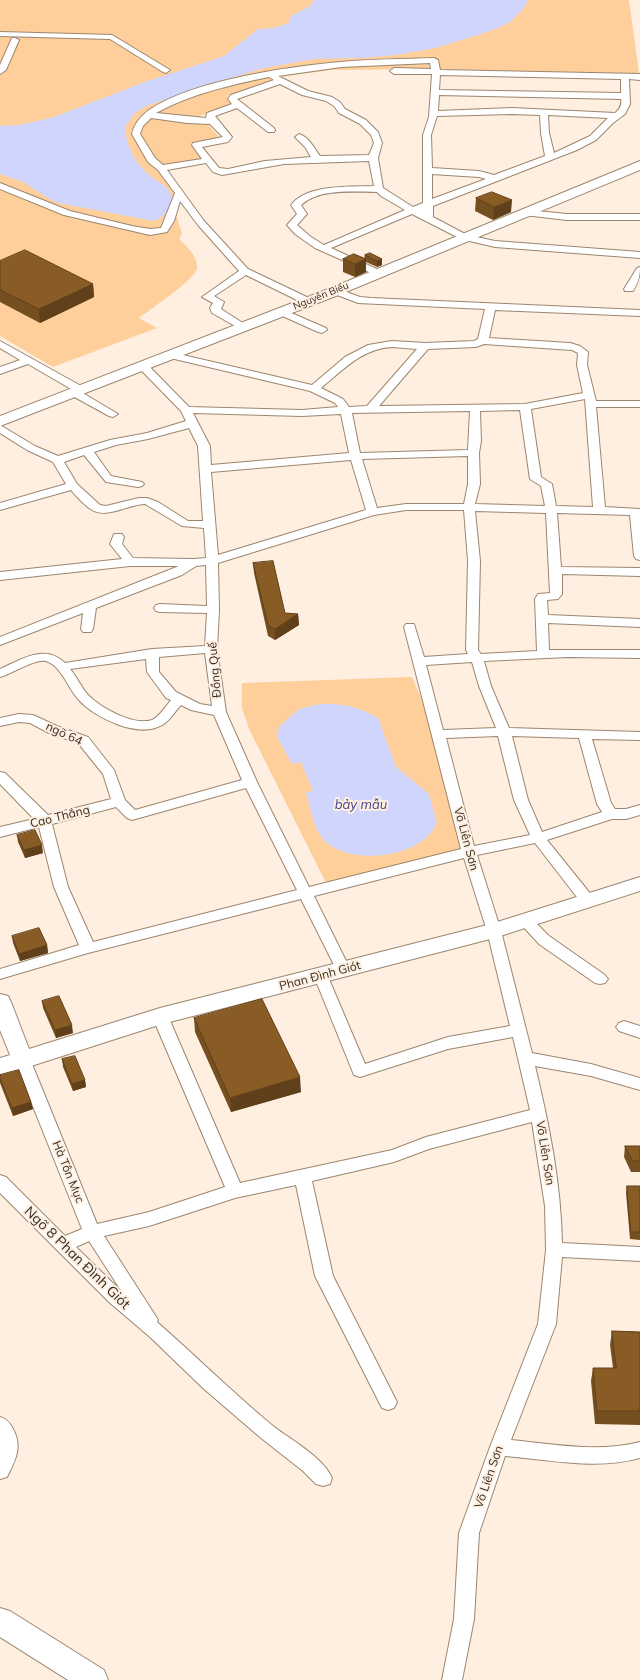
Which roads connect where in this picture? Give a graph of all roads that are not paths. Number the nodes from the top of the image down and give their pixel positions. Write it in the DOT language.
graph roads {
  1 [pos="0,34"];
  2 [pos="15,40"];
  3 [pos="166,70"];
  4 [pos="0,71"];
  5 [pos="436,72"];
  6 [pos="270,75"];
  7 [pos="625,76"];
  8 [pos="640,77"];
  9 [pos="280,81"];
  10 [pos="435,92"];
  11 [pos="625,96"];
  12 [pos="238,105"];
  13 [pos="544,113"];
  14 [pos="433,114"];
  15 [pos="149,115"];
  16 [pos="617,116"];
  17 [pos="212,121"];
  18 [pos="271,130"];
  19 [pos="299,137"];
  20 [pos="550,157"];
  21 [pos="316,158"];
  22 [pos="373,158"];
  23 [pos="207,160"];
  24 [pos="640,165"];
  25 [pos="161,168"];
  26 [pos="428,171"];
  27 [pos="494,178"];
  28 [pos="0,186"];
  29 [pos="379,189"];
  30 [pos="179,194"];
  31 [pos="428,204"];
  32 [pos="413,211"];
  33 [pos="527,213"];
  34 [pos="428,217"];
  35 [pos="640,217"];
  36 [pos="464,237"];
  37 [pos="324,248"];
  38 [pos="640,255"];
  39 [pos="640,270"];
  40 [pos="245,271"];
  41 [pos="378,273"];
  42 [pos="629,289"];
  43 [pos="336,291"];
  44 [pos="307,301"];
  45 [pos="491,307"];
  46 [pos="282,312"];
  47 [pos="640,313"];
  48 [pos="242,327"];
  49 [pos="322,330"];
  50 [pos="483,341"];
  51 [pos="0,344"];
  52 [pos="425,346"];
  53 [pos="170,355"];
  54 [pos="29,360"];
  55 [pos="142,365"];
  56 [pos="0,371"];
  57 [pos="314,389"];
  58 [pos="76,391"];
  59 [pos="590,400"];
  60 [pos="640,404"];
  61 [pos="475,407"];
  62 [pos="525,407"];
  63 [pos="186,410"];
  64 [pos="346,410"];
  65 [pos="370,410"];
  66 [pos="113,414"];
  67 [pos="0,421"];
  68 [pos="193,423"];
  69 [pos="0,428"];
  70 [pos="87,451"];
  71 [pos="473,453"];
  72 [pos="354,456"];
  73 [pos="57,460"];
  74 [pos="206,469"];
  75 [pos="138,484"];
  76 [pos="73,486"];
  77 [pos="469,507"];
  78 [pos="0,508"];
  79 [pos="551,509"];
  80 [pos="599,511"];
  81 [pos="637,511"];
  82 [pos="372,512"];
  83 [pos="209,525"];
  84 [pos="118,538"];
  85 [pos="640,556"];
  86 [pos="130,562"];
  87 [pos="212,562"];
  88 [pos="193,563"];
  89 [pos="555,570"];
  90 [pos="640,572"];
  91 [pos="0,576"];
  92 [pos="90,606"];
  93 [pos="160,608"];
  94 [pos="213,610"];
  95 [pos="543,619"];
  96 [pos="640,624"];
  97 [pos="410,627"];
  98 [pos="86,629"];
  99 [pos="0,641"];
  100 [pos="211,649"];
  101 [pos="152,653"];
  102 [pos="543,654"];
  103 [pos="640,654"];
  104 [pos="477,658"];
  105 [pos="419,661"];
  106 [pos="62,667"];
  107 [pos="0,673"];
  108 [pos="179,699"];
  109 [pos="219,712"];
  110 [pos="0,722"];
  111 [pos="504,732"];
  112 [pos="438,734"];
  113 [pos="584,734"];
  114 [pos="640,736"];
  115 [pos="0,776"];
  116 [pos="250,782"];
  117 [pos="120,802"];
  118 [pos="640,810"];
  119 [pos="612,814"];
  120 [pos="44,820"];
  121 [pos="0,832"];
  122 [pos="538,838"];
  123 [pos="469,852"];
  124 [pos="640,884"];
  125 [pos="306,893"];
  126 [pos="588,901"];
  127 [pos="525,921"];
  128 [pos="494,931"];
  129 [pos="88,948"];
  130 [pos="344,969"];
  131 [pos="0,974"];
  132 [pos="321,976"];
  133 [pos="600,979"];
  134 [pos="0,1002"];
  135 [pos="160,1016"];
  136 [pos="624,1027"];
  137 [pos="520,1030"];
  138 [pos="640,1032"];
  139 [pos="526,1058"];
  140 [pos="22,1059"];
  141 [pos="0,1067"];
  142 [pos="640,1084"];
  143 [pos="539,1114"];
  144 [pos="303,1177"];
  145 [pos="0,1182"];
  146 [pos="235,1191"];
  147 [pos="92,1232"];
  148 [pos="63,1245"];
  149 [pos="554,1250"];
  150 [pos="640,1254"];
  151 [pos="156,1332"];
  152 [pos="388,1402"];
  153 [pos="0,1425"];
  154 [pos="499,1447"];
  155 [pos="640,1450"];
  156 [pos="0,1471"];
  157 [pos="323,1478"];
  158 [pos="0,1621"];
  159 [pos="94,1680"];
  160 [pos="452,1680"];
  1 -- 3 [label="street"];
  2 -- 4 [label="street"];
  5 -- 6 [label="street"];
  5 -- 7 [label="street"];
  5 -- 9 [label="street"];
  5 -- 10 [label="street"];
  6 -- 9 [label="street"];
  6 -- 15 [label="street"];
  7 -- 8 [label="street"];
  7 -- 11 [label="street"];
  9 -- 12 [label="street"];
  9 -- 22 [label="street"];
  10 -- 11 [label="street"];
  10 -- 14 [label="street"];
  11 -- 16 [label="street"];
  12 -- 17 [label="street"];
  12 -- 18 [label="street"];
  13 -- 14 [label="street"];
  13 -- 16 [label="street"];
  13 -- 20 [label="street"];
  14 -- 26 [label="street"];
  15 -- 17 [label="street"];
  15 -- 25 [label="street"];
  16 -- 20 [label="street"];
  17 -- 23 [label="street"];
  19 -- 21 [label="street"];
  20 -- 27 [label="street"];
  21 -- 22 [label="street"];
  21 -- 23 [label="street"];
  22 -- 29 [label="street"];
  23 -- 25 [label="street"];
  24 -- 33 [label="street, Nguyễn Biểu"];
  25 -- 30 [label="street"];
  26 -- 27 [label="street"];
  26 -- 31 [label="street"];
  27 -- 31 [label="street"];
  28 -- 30 [label="street"];
  29 -- 32 [label="street"];
  29 -- 37 [label="street"];
  30 -- 40 [label="street"];
  31 -- 32 [label="street"];
  31 -- 34 [label="street"];
  32 -- 34 [label="street"];
  32 -- 37 [label="street"];
  33 -- 35 [label="street"];
  33 -- 36 [label="street, Nguyễn Biểu"];
  34 -- 36 [label="street"];
  36 -- 38 [label="street"];
  36 -- 41 [label="street, Nguyễn Biểu"];
  37 -- 41 [label="street"];
  39 -- 42 [label="street"];
  40 -- 44 [label="street"];
  40 -- 48 [label="street"];
  41 -- 43 [label="street, Nguyễn Biểu"];
  43 -- 44 [label="street, Nguyễn Biểu"];
  43 -- 45 [label="street"];
  44 -- 46 [label="street, Nguyễn Biểu"];
  45 -- 47 [label="street"];
  45 -- 50 [label="street"];
  46 -- 48 [label="street, Nguyễn Biểu"];
  46 -- 49 [label="street"];
  48 -- 53 [label="street, Nguyễn Biểu"];
  50 -- 52 [label="street"];
  50 -- 59 [label="street"];
  51 -- 54 [label="street"];
  52 -- 57 [label="street"];
  52 -- 65 [label="street"];
  53 -- 55 [label="street, Nguyễn Biểu"];
  53 -- 57 [label="street"];
  54 -- 56 [label="street"];
  54 -- 58 [label="street"];
  55 -- 58 [label="street, Nguyễn Biểu"];
  55 -- 63 [label="street, Đồng Quế"];
  57 -- 64 [label="street"];
  58 -- 66 [label="street"];
  58 -- 67 [label="street, Nguyễn Biểu"];
  59 -- 60 [label="street"];
  59 -- 62 [label="street"];
  59 -- 80 [label="street"];
  61 -- 62 [label="street"];
  61 -- 65 [label="street"];
  61 -- 71 [label="street"];
  62 -- 79 [label="street"];
  63 -- 64 [label="street"];
  63 -- 68 [label="street, Đồng Quế"];
  64 -- 65 [label="street"];
  64 -- 72 [label="street"];
  68 -- 70 [label="street"];
  68 -- 74 [label="street, Đồng Quế"];
  69 -- 73 [label="street"];
  70 -- 73 [label="street"];
  70 -- 75 [label="street"];
  71 -- 72 [label="street"];
  71 -- 77 [label="street"];
  72 -- 74 [label="street"];
  72 -- 82 [label="street"];
  73 -- 76 [label="street"];
  74 -- 83 [label="street, Đồng Quế"];
  76 -- 78 [label="street"];
  76 -- 83 [label="street"];
  77 -- 79 [label="street"];
  77 -- 82 [label="street"];
  77 -- 104 [label="street"];
  79 -- 80 [label="street"];
  79 -- 89 [label="street"];
  80 -- 81 [label="street"];
  81 -- 85 [label="street"];
  82 -- 87 [label="street"];
  83 -- 87 [label="street, Đồng Quế"];
  84 -- 86 [label="street"];
  86 -- 88 [label="street"];
  86 -- 91 [label="street"];
  87 -- 88 [label="street"];
  87 -- 94 [label="street, Đồng Quế"];
  88 -- 92 [label="street"];
  89 -- 90 [label="street"];
  89 -- 95 [label="street"];
  92 -- 98 [label="street"];
  92 -- 99 [label="street"];
  93 -- 94 [label="street"];
  94 -- 100 [label="street, Đồng Quế"];
  95 -- 96 [label="street"];
  95 -- 102 [label="street"];
  97 -- 105 [label="street, Võ Liên Sơn"];
  100 -- 101 [label="street"];
  100 -- 109 [label="street, Đồng Quế"];
  101 -- 106 [label="street"];
  101 -- 108 [label="street"];
  102 -- 103 [label="street"];
  102 -- 104 [label="street"];
  104 -- 105 [label="street"];
  104 -- 111 [label="street"];
  105 -- 112 [label="street, Võ Liên Sơn"];
  106 -- 107 [label="street"];
  106 -- 108 [label="street"];
  108 -- 109 [label="street"];
  109 -- 116 [label="street, Đồng Quế"];
  110 -- 117 [label="street, ngõ 64"];
  111 -- 112 [label="street"];
  111 -- 113 [label="street"];
  111 -- 122 [label="street"];
  112 -- 123 [label="street, Võ Liên Sơn"];
  113 -- 114 [label="street"];
  113 -- 119 [label="street"];
  115 -- 120 [label="street"];
  116 -- 117 [label="street"];
  116 -- 125 [label="street, Đồng Quế"];
  117 -- 120 [label="street, Cao Thắng"];
  118 -- 119 [label="street"];
  119 -- 122 [label="street"];
  120 -- 121 [label="street, Cao Thắng"];
  120 -- 129 [label="street"];
  122 -- 123 [label="street"];
  122 -- 126 [label="street"];
  123 -- 125 [label="street"];
  123 -- 128 [label="street, Võ Liên Sơn"];
  124 -- 126 [label="street, Phan Đình Giót"];
  125 -- 129 [label="street"];
  125 -- 130 [label="street, Đồng Quế"];
  126 -- 127 [label="street, Phan Đình Giót"];
  127 -- 128 [label="street, Phan Đình Giót"];
  127 -- 133 [label="street"];
  128 -- 130 [label="street, Phan Đình Giót"];
  128 -- 137 [label="street, Võ Liên Sơn"];
  129 -- 131 [label="street"];
  130 -- 132 [label="street, Phan Đình Giót"];
  132 -- 135 [label="street, Phan Đình Giót"];
  132 -- 137 [label="street"];
  134 -- 140 [label="street, Hà Tôn Mục"];
  135 -- 140 [label="street, Phan Đình Giót"];
  135 -- 146 [label="street"];
  136 -- 138 [label="street"];
  137 -- 139 [label="street, Võ Liên Sơn"];
  139 -- 142 [label="street"];
  139 -- 143 [label="street, Võ Liên Sơn"];
  140 -- 141 [label="street, Phan Đình Giót"];
  140 -- 147 [label="street, Hà Tôn Mục"];
  143 -- 144 [label="street"];
  143 -- 149 [label="street, Võ Liên Sơn"];
  144 -- 146 [label="street"];
  144 -- 152 [label="street"];
  145 -- 148 [label="street, Ngõ 8 Phan Đình Giót"];
  146 -- 147 [label="street"];
  147 -- 148 [label="street"];
  147 -- 151 [label="street, Hà Tôn Mục"];
  148 -- 151 [label="street, Ngõ 8 Phan Đình Giót"];
  149 -- 150 [label="street"];
  149 -- 154 [label="street, Võ Liên Sơn"];
  151 -- 157 [label="street"];
  153 -- 156 [label="street"];
  154 -- 155 [label="street"];
  154 -- 160 [label="street, Võ Liên Sơn"];
  158 -- 159 [label="street"];
}
